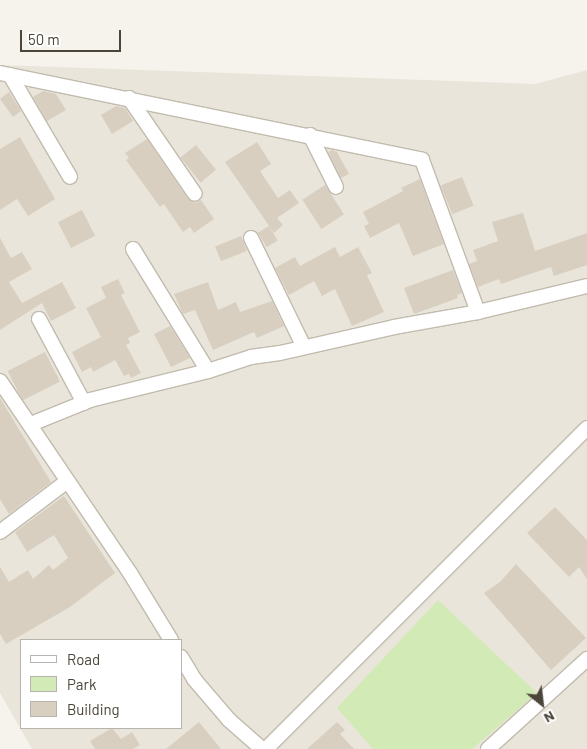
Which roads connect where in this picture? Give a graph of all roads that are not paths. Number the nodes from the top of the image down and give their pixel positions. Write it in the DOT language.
graph roads {
  1 [pos="5,74"];
  2 [pos="129,98"];
  3 [pos="310,135"];
  4 [pos="70,177"];
  5 [pos="336,187"];
  6 [pos="195,194"];
  7 [pos="251,238"];
  8 [pos="133,249"];
  9 [pos="587,286"];
  10 [pos="478,312"];
  11 [pos="39,319"];
  12 [pos="304,347"];
  13 [pos="208,371"];
  14 [pos="0,381"];
  15 [pos="84,403"];
  16 [pos="31,424"];
  17 [pos="587,428"];
  18 [pos="66,482"];
  19 [pos="0,532"];
  20 [pos="170,639"];
  21 [pos="182,659"];
  22 [pos="585,663"];
  23 [pos="262,749"];
  24 [pos="266,749"];
  25 [pos="488,749"];
  1 -- 2 [label="street"];
  1 -- 4 [label="street"];
  2 -- 3 [label="street"];
  2 -- 6 [label="street"];
  3 -- 5 [label="street"];
  3 -- 10 [label="street"];
  7 -- 12 [label="street"];
  8 -- 13 [label="street"];
  9 -- 10 [label="street"];
  10 -- 12 [label="street"];
  11 -- 15 [label="street"];
  12 -- 13 [label="street"];
  13 -- 15 [label="street"];
  14 -- 16 [label="street"];
  15 -- 16 [label="street"];
  16 -- 18 [label="street"];
  17 -- 24 [label="street"];
  18 -- 19 [label="street"];
  18 -- 20 [label="street"];
  21 -- 23 [label="street"];
  22 -- 25 [label="street"];
}
